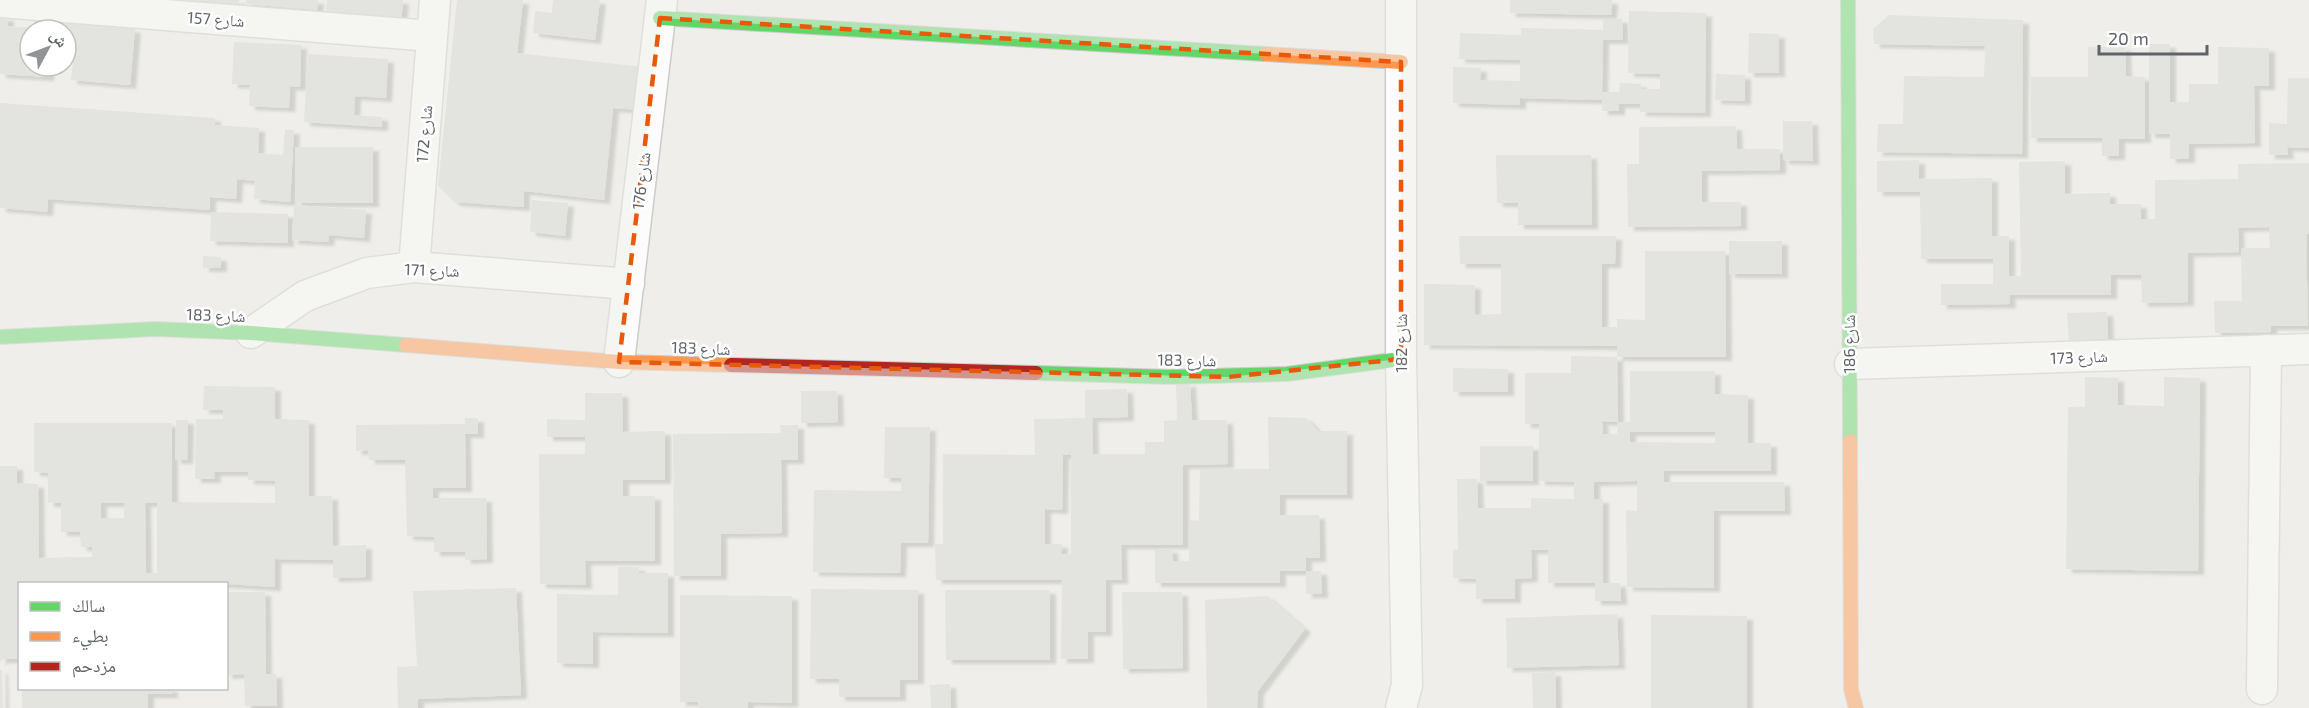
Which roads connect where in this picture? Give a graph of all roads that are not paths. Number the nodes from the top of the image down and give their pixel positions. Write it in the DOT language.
graph roads {
  1 [pos="435,0"];
  2 [pos="1401,0"];
  3 [pos="1848,0"];
  4 [pos="0,2"];
  5 [pos="661,9"];
  6 [pos="432,36"];
  7 [pos="1401,62"];
  8 [pos="414,267"];
  9 [pos="629,284"];
  10 [pos="251,333"];
  11 [pos="0,337"];
  12 [pos="2309,349"];
  13 [pos="2266,350"];
  14 [pos="1401,359"];
  15 [pos="619,362"];
  16 [pos="1850,364"];
  17 [pos="2262,689"];
  18 [pos="1407,700"];
  19 [pos="1851,702"];
  1 -- 6 [label="street, شارع 172"];
  2 -- 7 [label="street, شارع 182"];
  3 -- 16 [label="street, شارع 186"];
  4 -- 6 [label="street, شارع 157"];
  5 -- 7 [label="street"];
  5 -- 9 [label="street, شارع 176"];
  6 -- 8 [label="street, شارع 172"];
  7 -- 14 [label="street, شارع 182"];
  8 -- 9 [label="street, شارع 171"];
  8 -- 10 [label="street, شارع 171"];
  9 -- 15 [label="street, شارع 176"];
  10 -- 11 [label="street, شارع 183"];
  10 -- 15 [label="street, شارع 183"];
  12 -- 13 [label="street, شارع 173"];
  13 -- 16 [label="street, شارع 173"];
  13 -- 17 [label="street"];
  14 -- 15 [label="street, شارع 183"];
  14 -- 18 [label="street, شارع 182"];
  16 -- 19 [label="street, شارع 186"];
}
